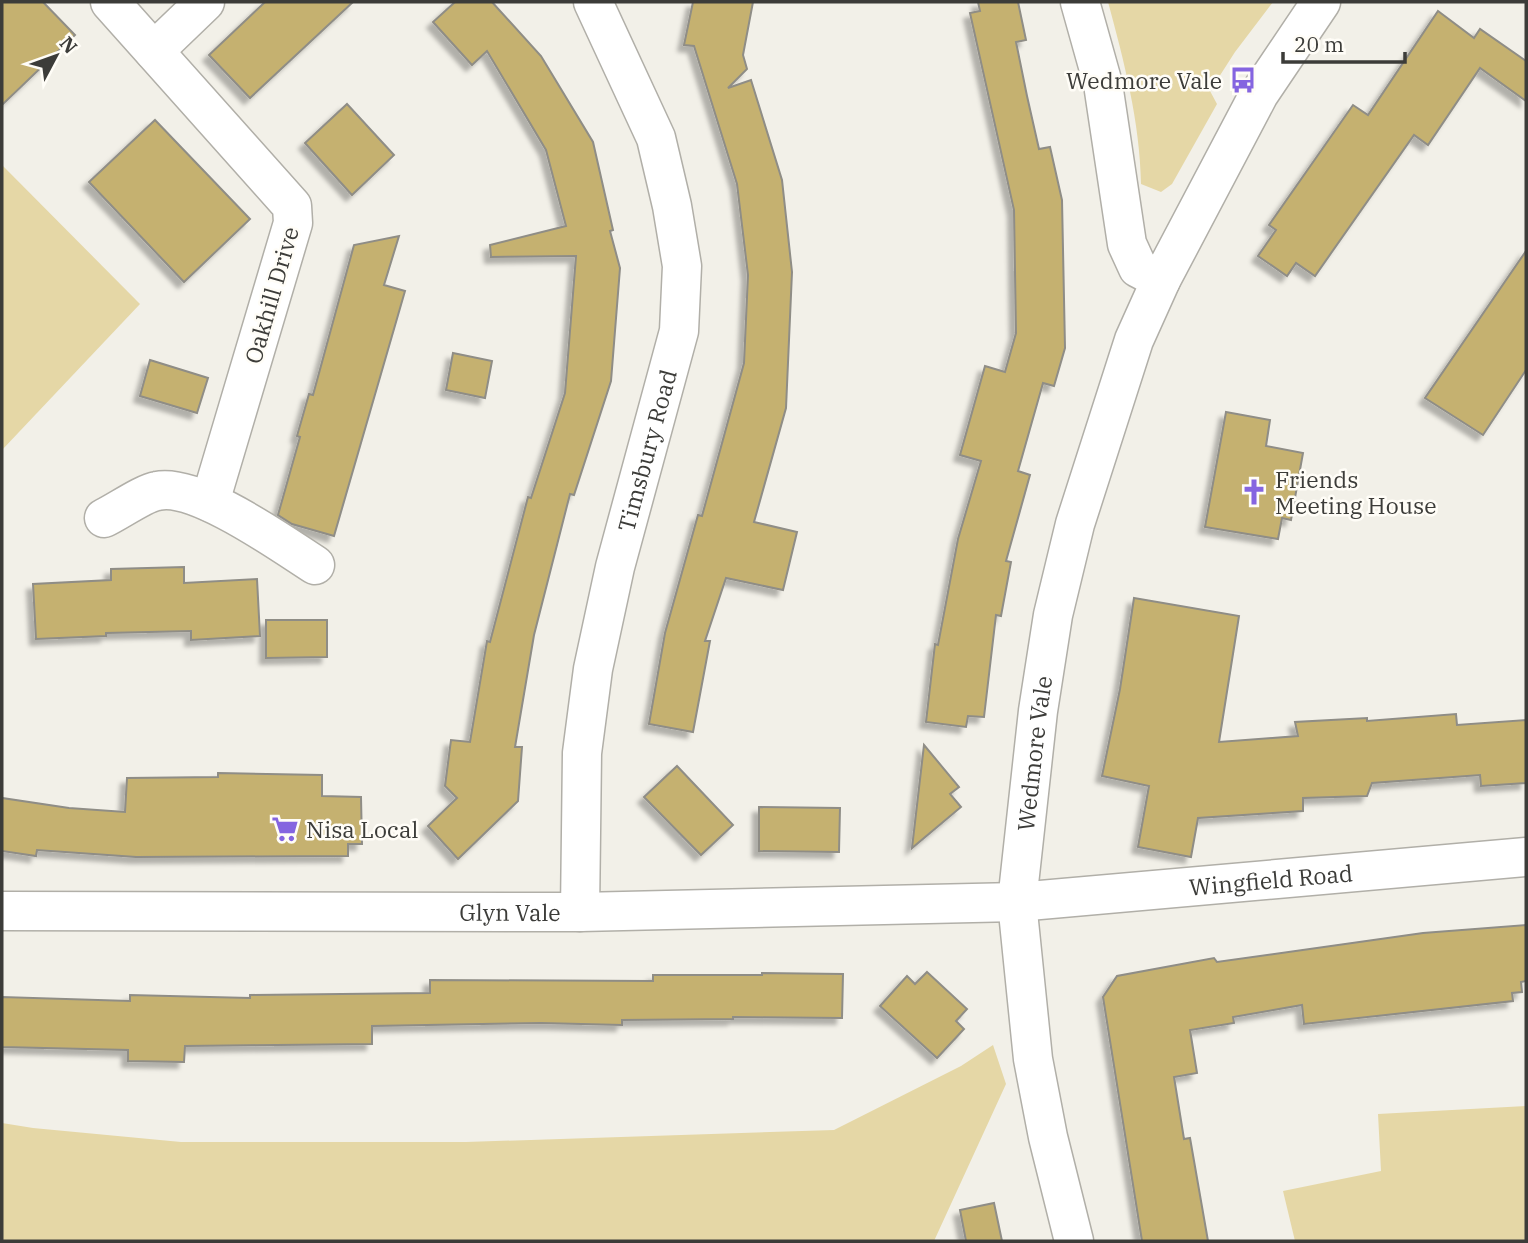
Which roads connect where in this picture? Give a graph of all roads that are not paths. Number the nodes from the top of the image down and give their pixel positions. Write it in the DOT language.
graph roads {
  1 [pos="110,2"];
  2 [pos="205,2"];
  3 [pos="593,2"];
  4 [pos="1080,2"];
  5 [pos="1321,2"];
  6 [pos="155,51"];
  7 [pos="1161,280"];
  8 [pos="210,502"];
  9 [pos="104,518"];
  10 [pos="315,565"];
  11 [pos="1526,857"];
  12 [pos="1017,902"];
  13 [pos="2,911"];
  14 [pos="580,912"];
  15 [pos="1074,1241"];
  1 -- 6 [label="street, Oakhill Drive"];
  2 -- 6 [label="street"];
  3 -- 14 [label="street, Timsbury Road"];
  4 -- 7 [label="street"];
  5 -- 7 [label="street, Wedmore Vale"];
  6 -- 8 [label="street, Oakhill Drive"];
  7 -- 12 [label="street, Wedmore Vale"];
  8 -- 9 [label="street"];
  8 -- 10 [label="street"];
  11 -- 12 [label="street, Wingfield Road"];
  12 -- 14 [label="street, Glyn Vale"];
  12 -- 15 [label="street, Wedmore Vale"];
  13 -- 14 [label="street, Glyn Vale"];
}
